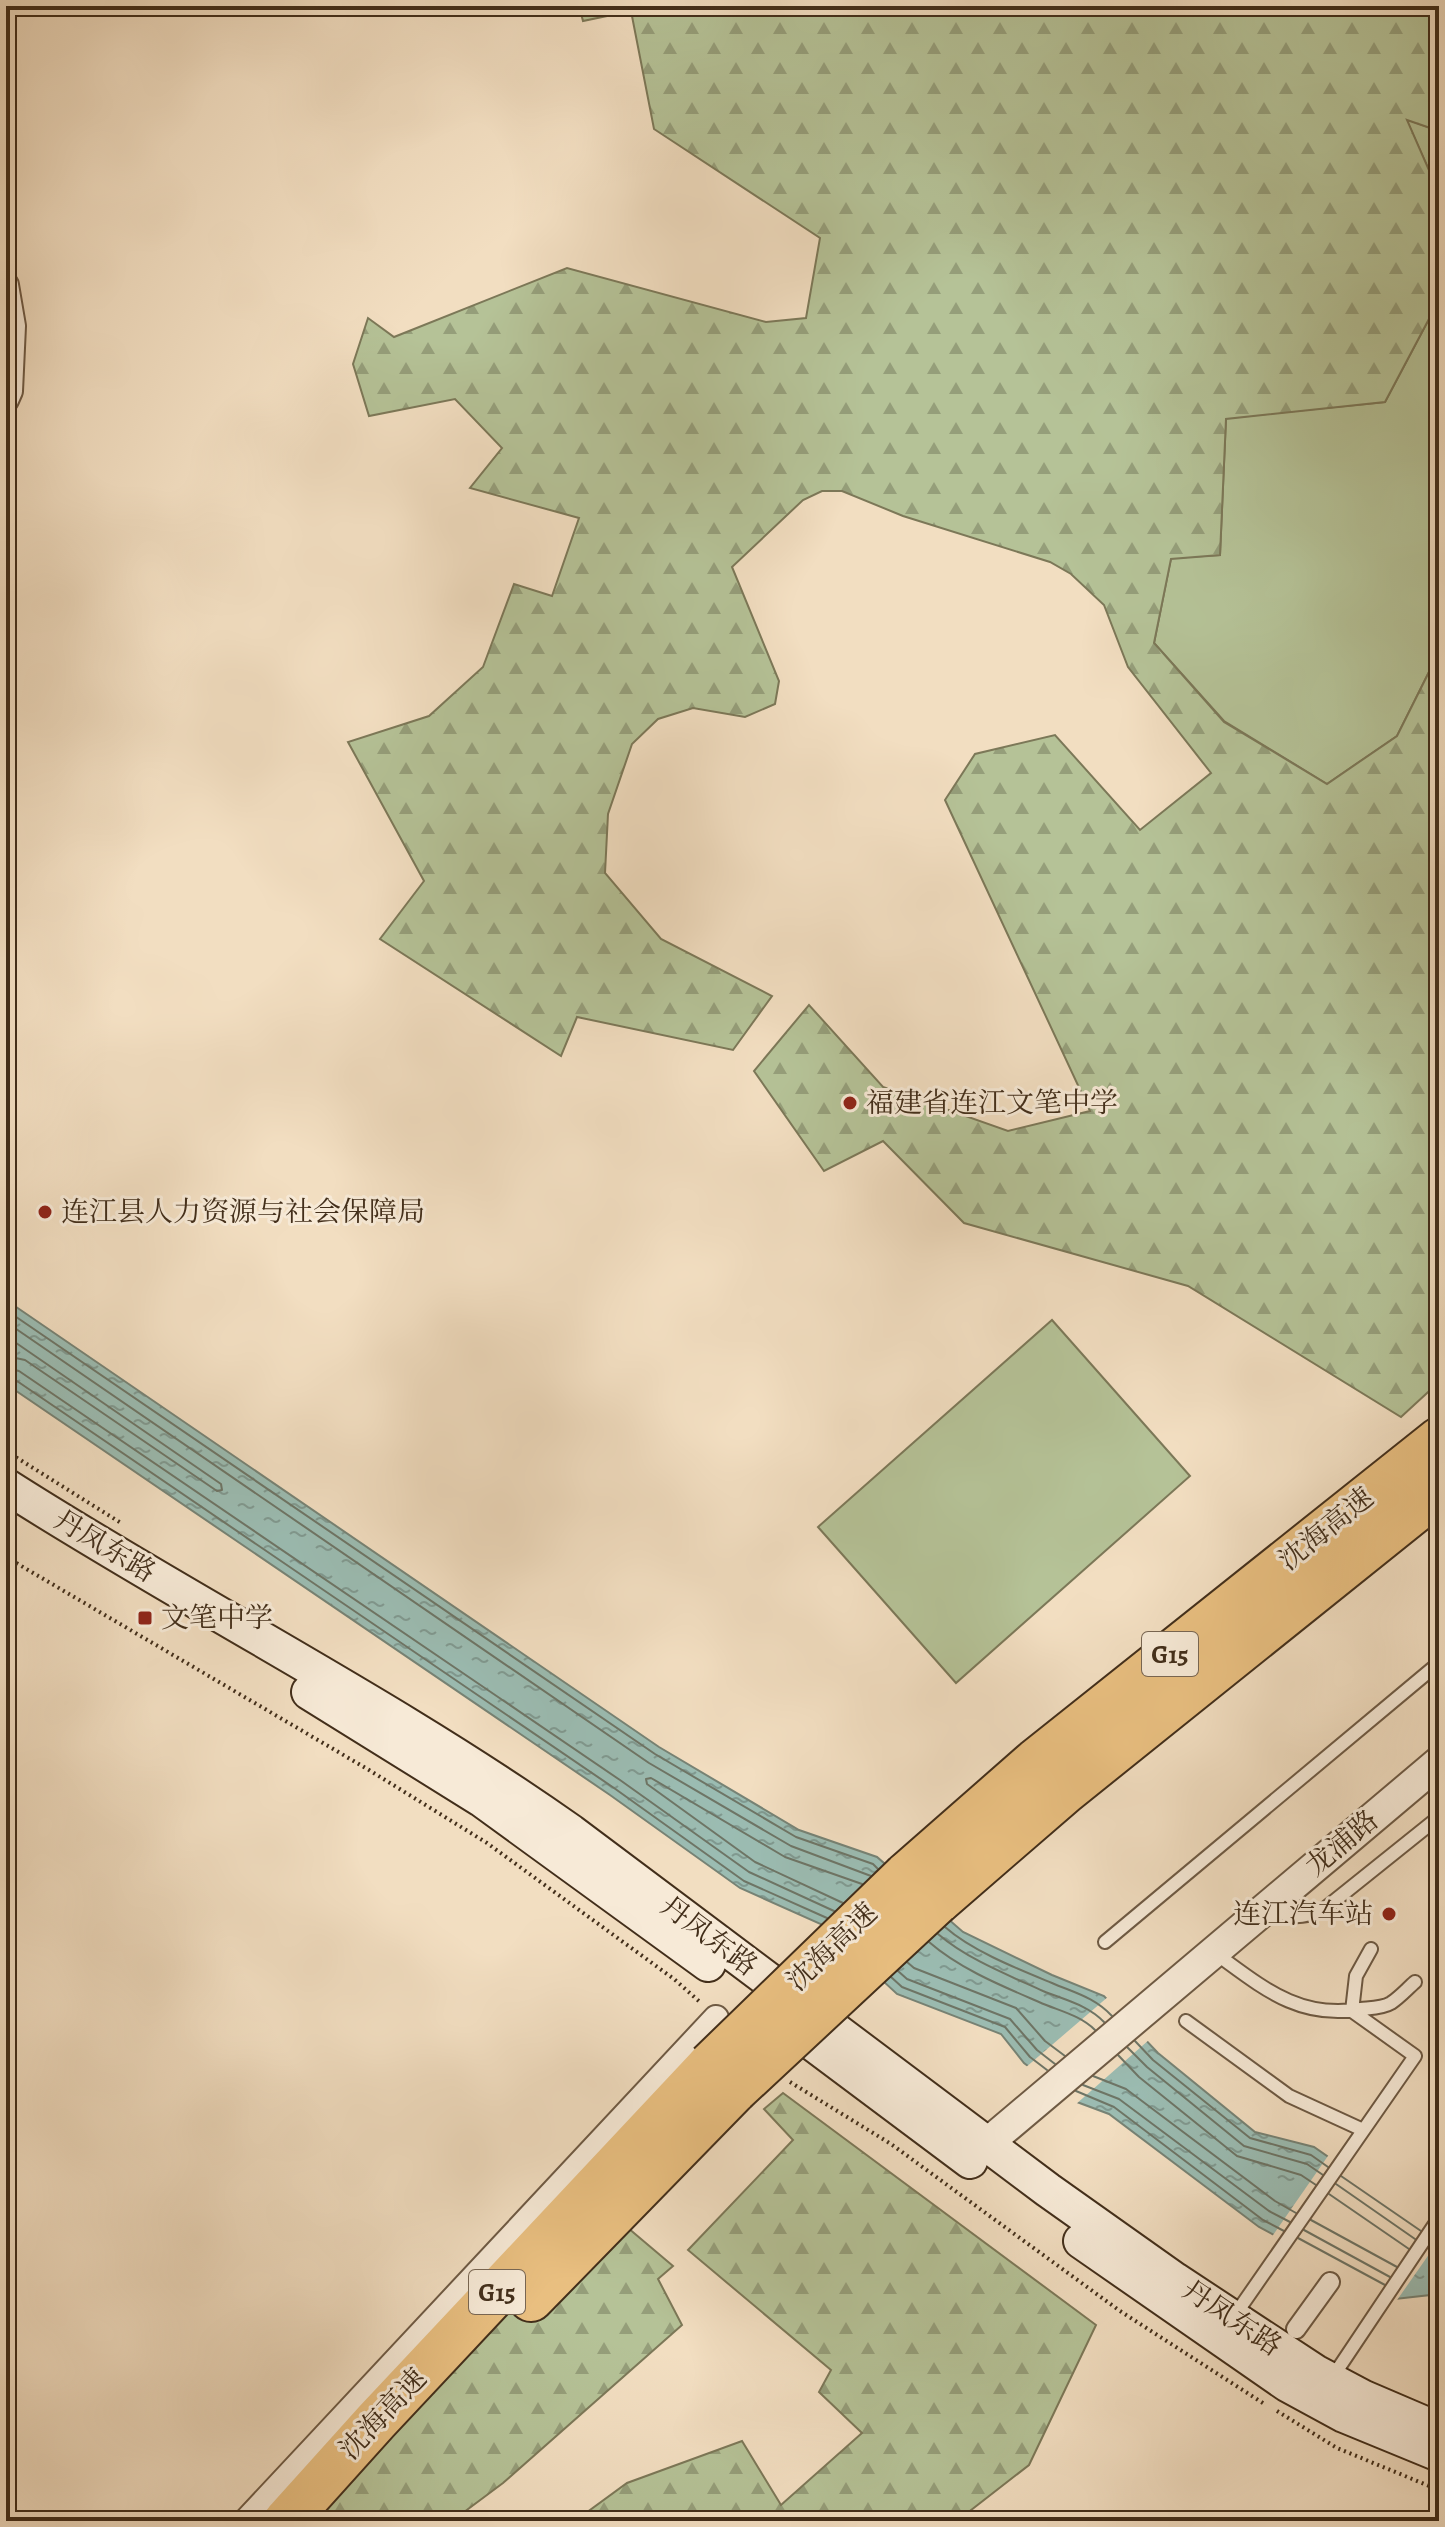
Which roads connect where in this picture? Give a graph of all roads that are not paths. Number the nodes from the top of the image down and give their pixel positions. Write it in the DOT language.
graph roads {
  1 [pos="6,285"];
  2 [pos="6,400"];
  3 [pos="1439,1440"];
  4 [pos="6,1486"];
  5 [pos="1439,1491"];
  6 [pos="6,1512"];
  7 [pos="1439,1663"];
  8 [pos="1439,1762"];
  9 [pos="1439,1817"];
  10 [pos="922,1888"];
  11 [pos="1268,1904"];
  12 [pos="1105,1942"];
  13 [pos="1371,1949"];
  14 [pos="1212,1951"];
  15 [pos="1415,1982"];
  16 [pos="1352,2011"];
  17 [pos="716,2018"];
  18 [pos="1186,2021"];
  19 [pos="1363,2130"];
  20 [pos="978,2152"];
  21 [pos="1439,2218"];
  22 [pos="1330,2282"];
  23 [pos="1232,2319"];
  24 [pos="1296,2329"];
  25 [pos="1331,2380"];
  26 [pos="1439,2430"];
  27 [pos="1439,2454"];
  28 [pos="246,2521"];
  29 [pos="286,2521"];
  30 [pos="325,2521"];
  1 -- 2 [label="street"];
  3 -- 10 [label="highway, 沈海高速 / G15"];
  4 -- 20 [label="main road, 丹凤东路"];
  5 -- 10 [label="highway, 沈海高速 / G15"];
  6 -- 20 [label="main road, 丹凤东路"];
  7 -- 12 [label="lane"];
  8 -- 11 [label="street, 龙浦路"];
  9 -- 11 [label="lane"];
  10 -- 29 [label="highway, 沈海高速 / G15, bridge"];
  10 -- 30 [label="highway, 沈海高速 / G15, bridge"];
  11 -- 14 [label="street, 龙浦路"];
  13 -- 16 [label="lane"];
  14 -- 16 [label="lane"];
  14 -- 20 [label="street, 龙浦路"];
  15 -- 16 [label="lane"];
  16 -- 19 [label="lane"];
  17 -- 28 [label="street"];
  18 -- 19 [label="lane"];
  19 -- 23 [label="lane"];
  20 -- 23 [label="main road, 丹凤东路"];
  20 -- 27 [label="main road, 丹凤东路"];
  21 -- 25 [label="lane"];
  22 -- 24 [label="street"];
  23 -- 25 [label="main road, 丹凤东路"];
  25 -- 26 [label="main road, 丹凤东路"];
}
